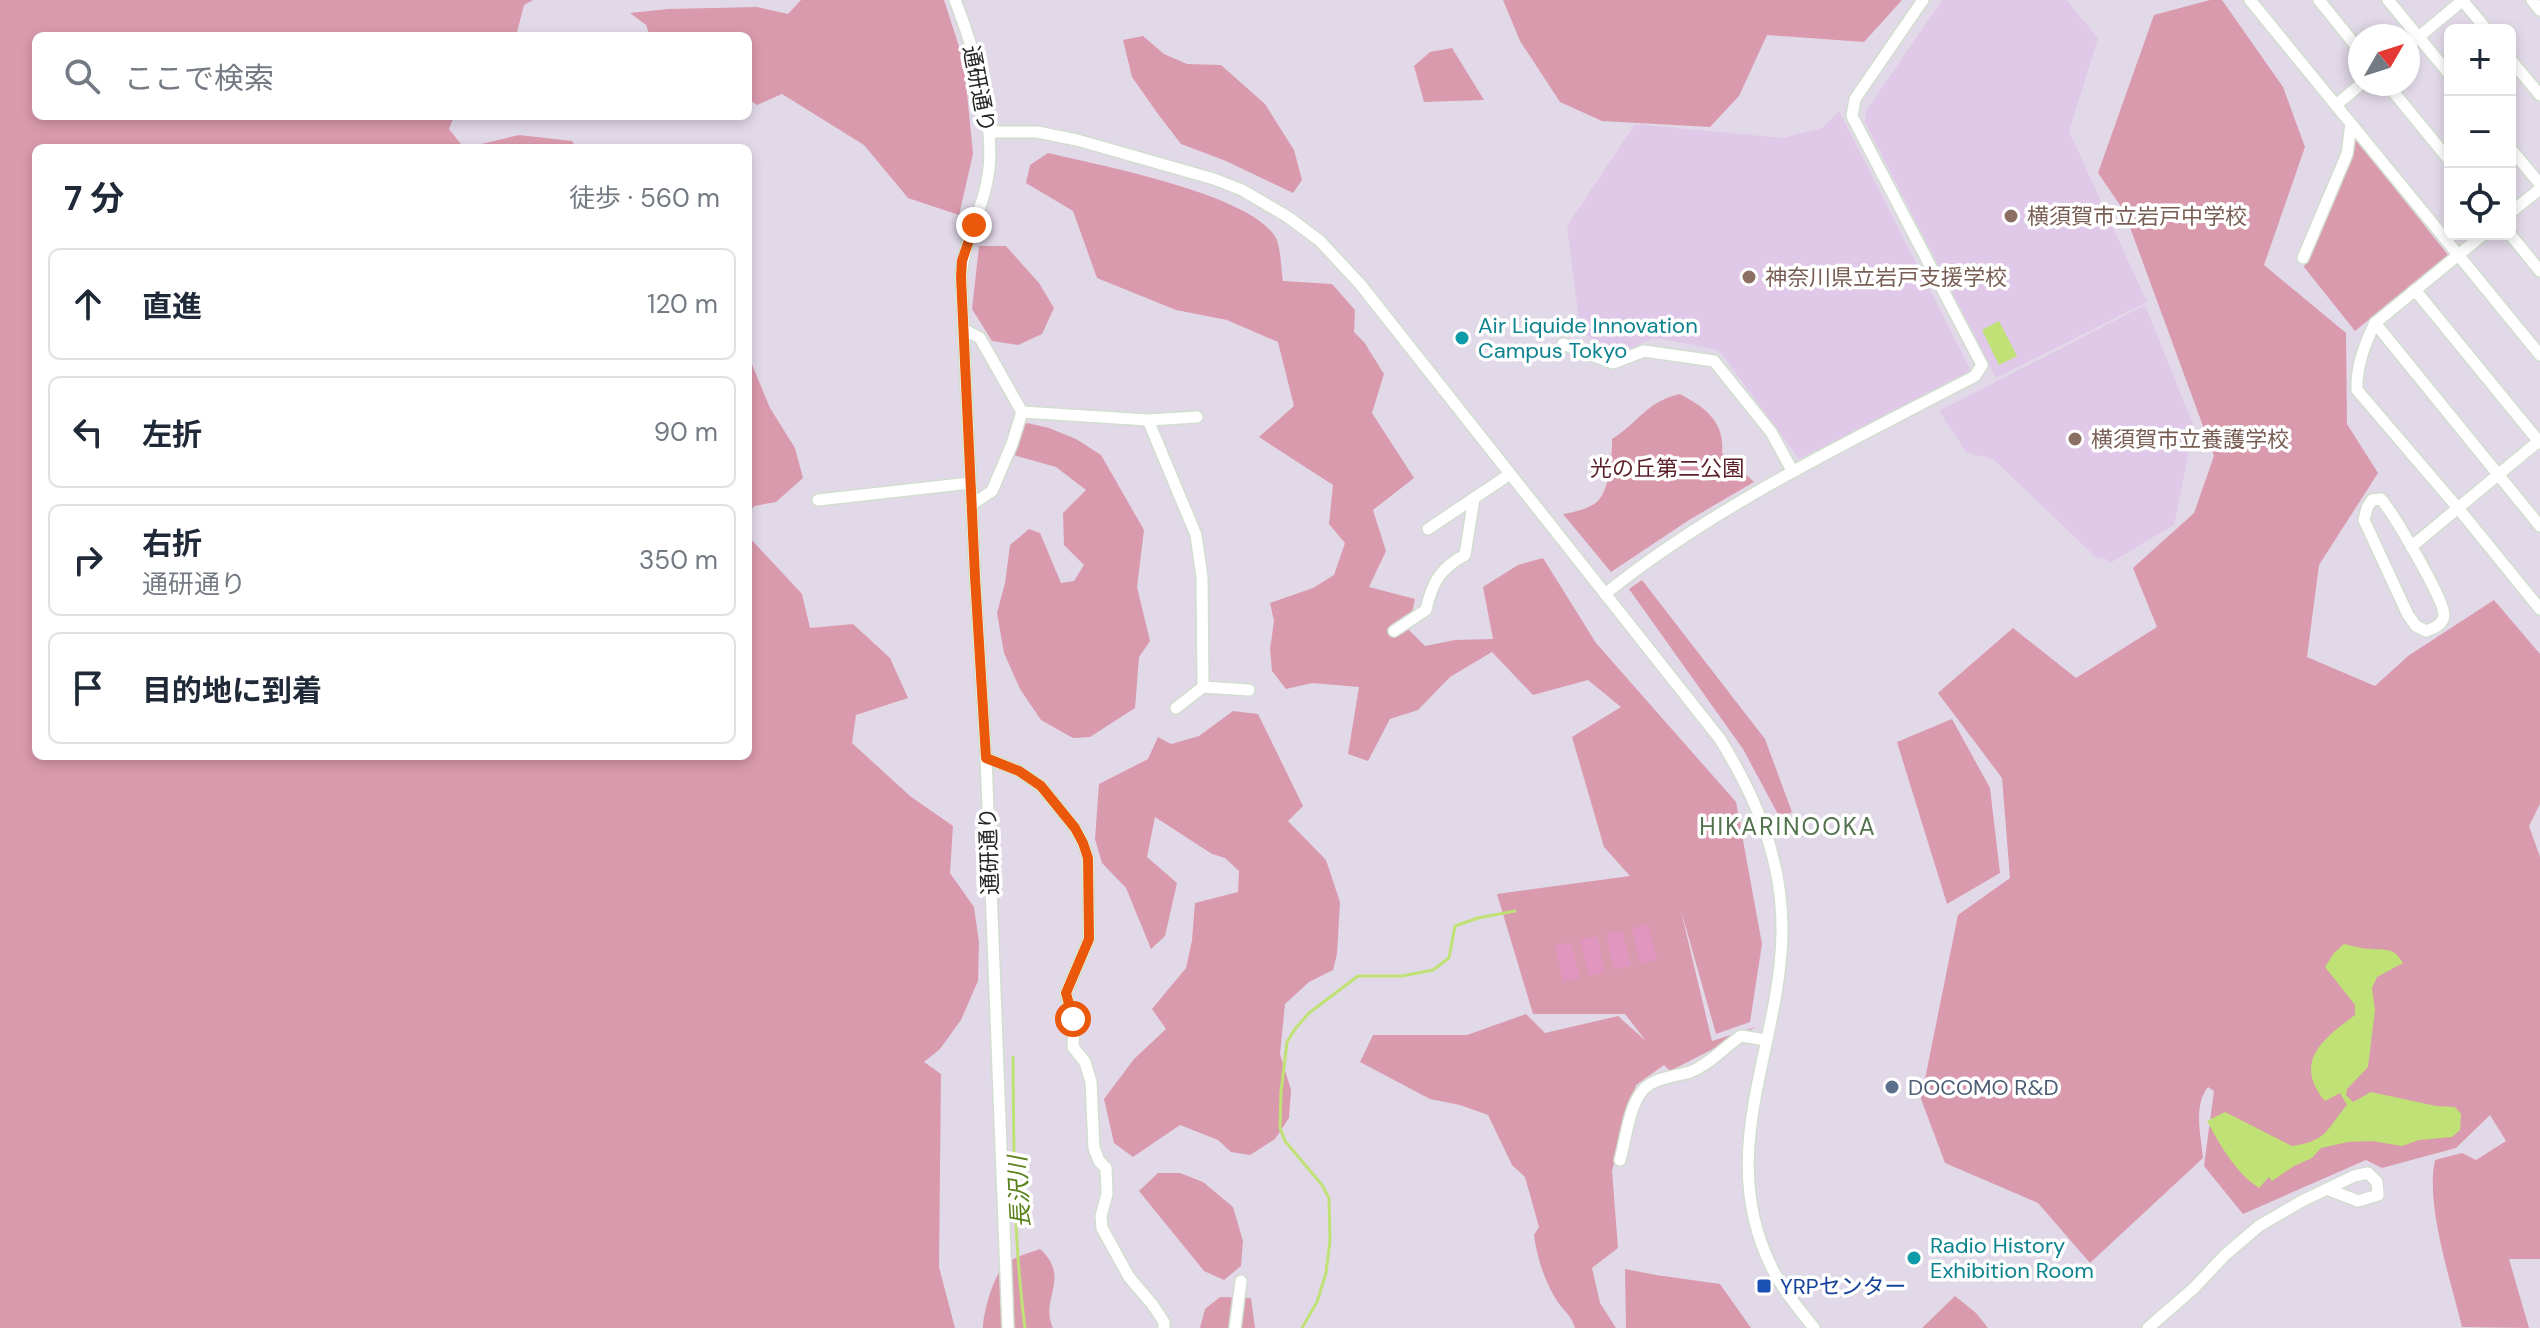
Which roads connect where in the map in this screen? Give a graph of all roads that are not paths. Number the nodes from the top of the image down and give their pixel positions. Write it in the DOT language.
graph roads {
  1 [pos="955,0"];
  2 [pos="1923,0"];
  3 [pos="2250,0"];
  4 [pos="2319,0"];
  5 [pos="2388,0"];
  6 [pos="2463,0"];
  7 [pos="2532,0"];
  8 [pos="2540,10"];
  9 [pos="2407,24"];
  10 [pos="2482,24"];
  11 [pos="2420,35"];
  12 [pos="2348,36"];
  13 [pos="2420,39"];
  14 [pos="2516,66"];
  15 [pos="2444,68"];
  16 [pos="2348,95"];
  17 [pos="2540,95"];
  18 [pos="2397,96"];
  19 [pos="2336,105"];
  20 [pos="2351,124"];
  21 [pos="990,132"];
  22 [pos="2444,154"];
  23 [pos="2516,156"];
  24 [pos="2540,186"];
  25 [pos="2516,208"];
  26 [pos="2477,240"];
  27 [pos="2515,240"];
  28 [pos="2458,255"];
  29 [pos="2303,258"];
  30 [pos="2540,271"];
  31 [pos="2415,290"];
  32 [pos="2375,323"];
  33 [pos="963,329"];
  34 [pos="1563,344"];
  35 [pos="2540,355"];
  36 [pos="1022,412"];
  37 [pos="1197,417"];
  38 [pos="1148,420"];
  39 [pos="2540,442"];
  40 [pos="1793,472"];
  41 [pos="1510,474"];
  42 [pos="2498,475"];
  43 [pos="970,483"];
  44 [pos="1474,498"];
  45 [pos="818,500"];
  46 [pos="971,505"];
  47 [pos="2458,508"];
  48 [pos="2540,526"];
  49 [pos="1428,529"];
  50 [pos="2411,547"];
  51 [pos="1605,594"];
  52 [pos="2540,609"];
  53 [pos="1394,631"];
  54 [pos="1203,687"];
  55 [pos="1249,690"];
  56 [pos="1176,708"];
  57 [pos="986,758"];
  58 [pos="1766,1040"];
  59 [pos="1620,1160"];
  60 [pos="2327,1189"];
  61 [pos="1241,1281"];
  62 [pos="1008,1328"];
  63 [pos="1164,1328"];
  64 [pos="1235,1328"];
  65 [pos="1814,1328"];
  66 [pos="2148,1328"];
  1 -- 21 [label="street, 通研通り"];
  2 -- 40 [label="street"];
  3 -- 19 [label="street"];
  4 -- 12 [label="street"];
  5 -- 9 [label="street"];
  6 -- 10 [label="street"];
  6 -- 11 [label="street"];
  7 -- 8 [label="street"];
  13 -- 15 [label="street"];
  14 -- 17 [label="street"];
  16 -- 19 [label="street"];
  18 -- 22 [label="street"];
  19 -- 20 [label="street"];
  20 -- 28 [label="street"];
  20 -- 29 [label="street"];
  21 -- 33 [label="street, 通研通り"];
  21 -- 41 [label="street"];
  23 -- 24 [label="street"];
  24 -- 25 [label="street"];
  26 -- 28 [label="street"];
  27 -- 30 [label="street"];
  28 -- 31 [label="street"];
  28 -- 35 [label="street"];
  31 -- 32 [label="street"];
  31 -- 39 [label="street"];
  32 -- 42 [label="street"];
  32 -- 47 [label="street"];
  33 -- 36 [label="street"];
  33 -- 43 [label="street, 通研通り"];
  34 -- 40 [label="street"];
  36 -- 38 [label="street"];
  36 -- 46 [label="street"];
  37 -- 38 [label="street"];
  38 -- 54 [label="street"];
  39 -- 42 [label="street"];
  40 -- 51 [label="street"];
  41 -- 44 [label="street"];
  41 -- 51 [label="street"];
  42 -- 47 [label="street"];
  42 -- 48 [label="street"];
  43 -- 45 [label="street"];
  43 -- 46 [label="street, 通研通り"];
  44 -- 49 [label="street"];
  44 -- 53 [label="street"];
  46 -- 57 [label="street, 通研通り"];
  47 -- 50 [label="street"];
  47 -- 52 [label="street"];
  50 -- 50 [label="street"];
  51 -- 58 [label="street"];
  54 -- 55 [label="street"];
  54 -- 56 [label="street"];
  57 -- 62 [label="street, 通研通り"];
  57 -- 63 [label="street"];
  58 -- 59 [label="street"];
  58 -- 65 [label="street"];
  60 -- 66 [label="street"];
  61 -- 64 [label="street"];
}
